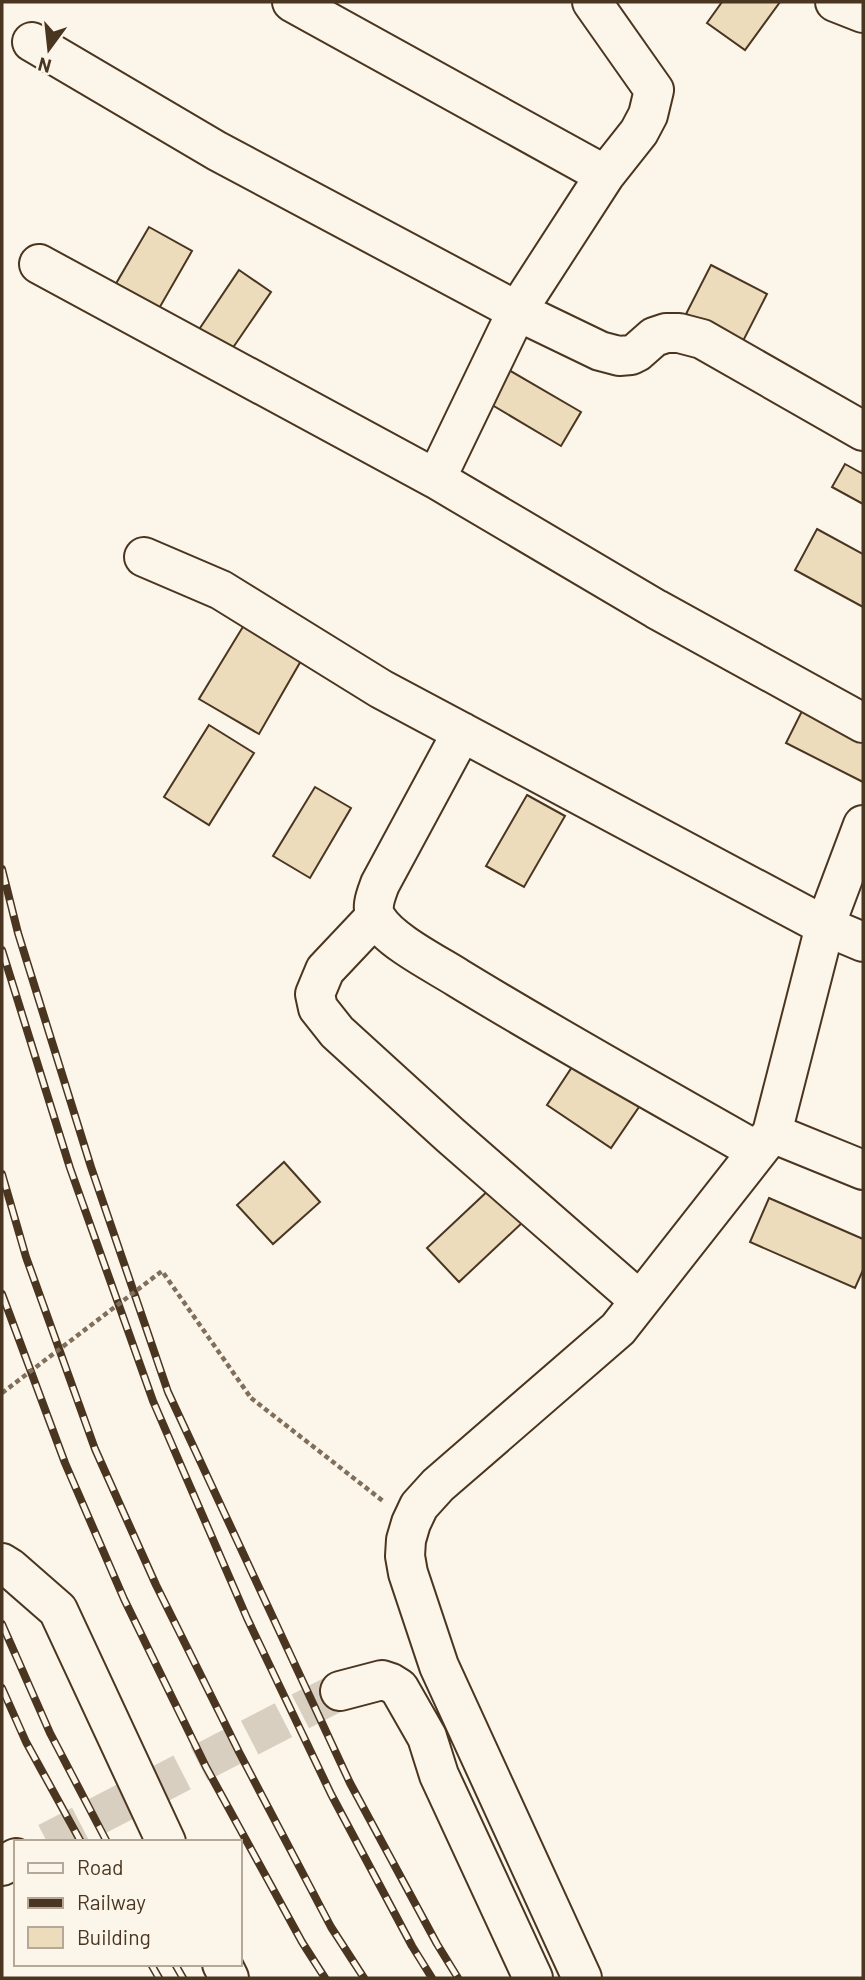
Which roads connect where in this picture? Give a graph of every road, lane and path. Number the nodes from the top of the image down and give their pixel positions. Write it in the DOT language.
graph roads {
  1 [pos="292,2"];
  2 [pos="592,2"];
  3 [pos="835,2"];
  4 [pos="863,12"];
  5 [pos="32,42"];
  6 [pos="605,175"];
  7 [pos="39,264"];
  8 [pos="517,311"];
  9 [pos="863,431"];
  10 [pos="436,479"];
  11 [pos="144,557"];
  12 [pos="863,723"];
  13 [pos="462,732"];
  14 [pos="863,825"];
  15 [pos="375,917"];
  16 [pos="825,926"];
  17 [pos="863,942"];
  18 [pos="765,1142"];
  19 [pos="863,1170"];
  20 [pos="640,1301"];
  21 [pos="2,1393"];
  22 [pos="411,1523"];
  23 [pos="2,1563"];
  24 [pos="340,1691"];
  25 [pos="165,1840"];
  26 [pos="533,1978"];
  27 [pos="582,1978"];
  1 -- 6 [label="street"];
  2 -- 6 [label="street"];
  3 -- 4 [label="street"];
  5 -- 8 [label="street"];
  6 -- 8 [label="street"];
  7 -- 10 [label="street"];
  8 -- 9 [label="street"];
  8 -- 10 [label="street"];
  10 -- 12 [label="street"];
  11 -- 13 [label="street"];
  13 -- 15 [label="street"];
  13 -- 16 [label="street"];
  14 -- 16 [label="street"];
  15 -- 18 [label="street"];
  15 -- 20 [label="street"];
  16 -- 17 [label="street"];
  16 -- 18 [label="street"];
  18 -- 19 [label="street"];
  18 -- 20 [label="street"];
  20 -- 22 [label="street"];
  21 -- 22 [label="path, bridge"];
  22 -- 27 [label="street"];
  23 -- 25 [label="street"];
  24 -- 26 [label="street"];
}
